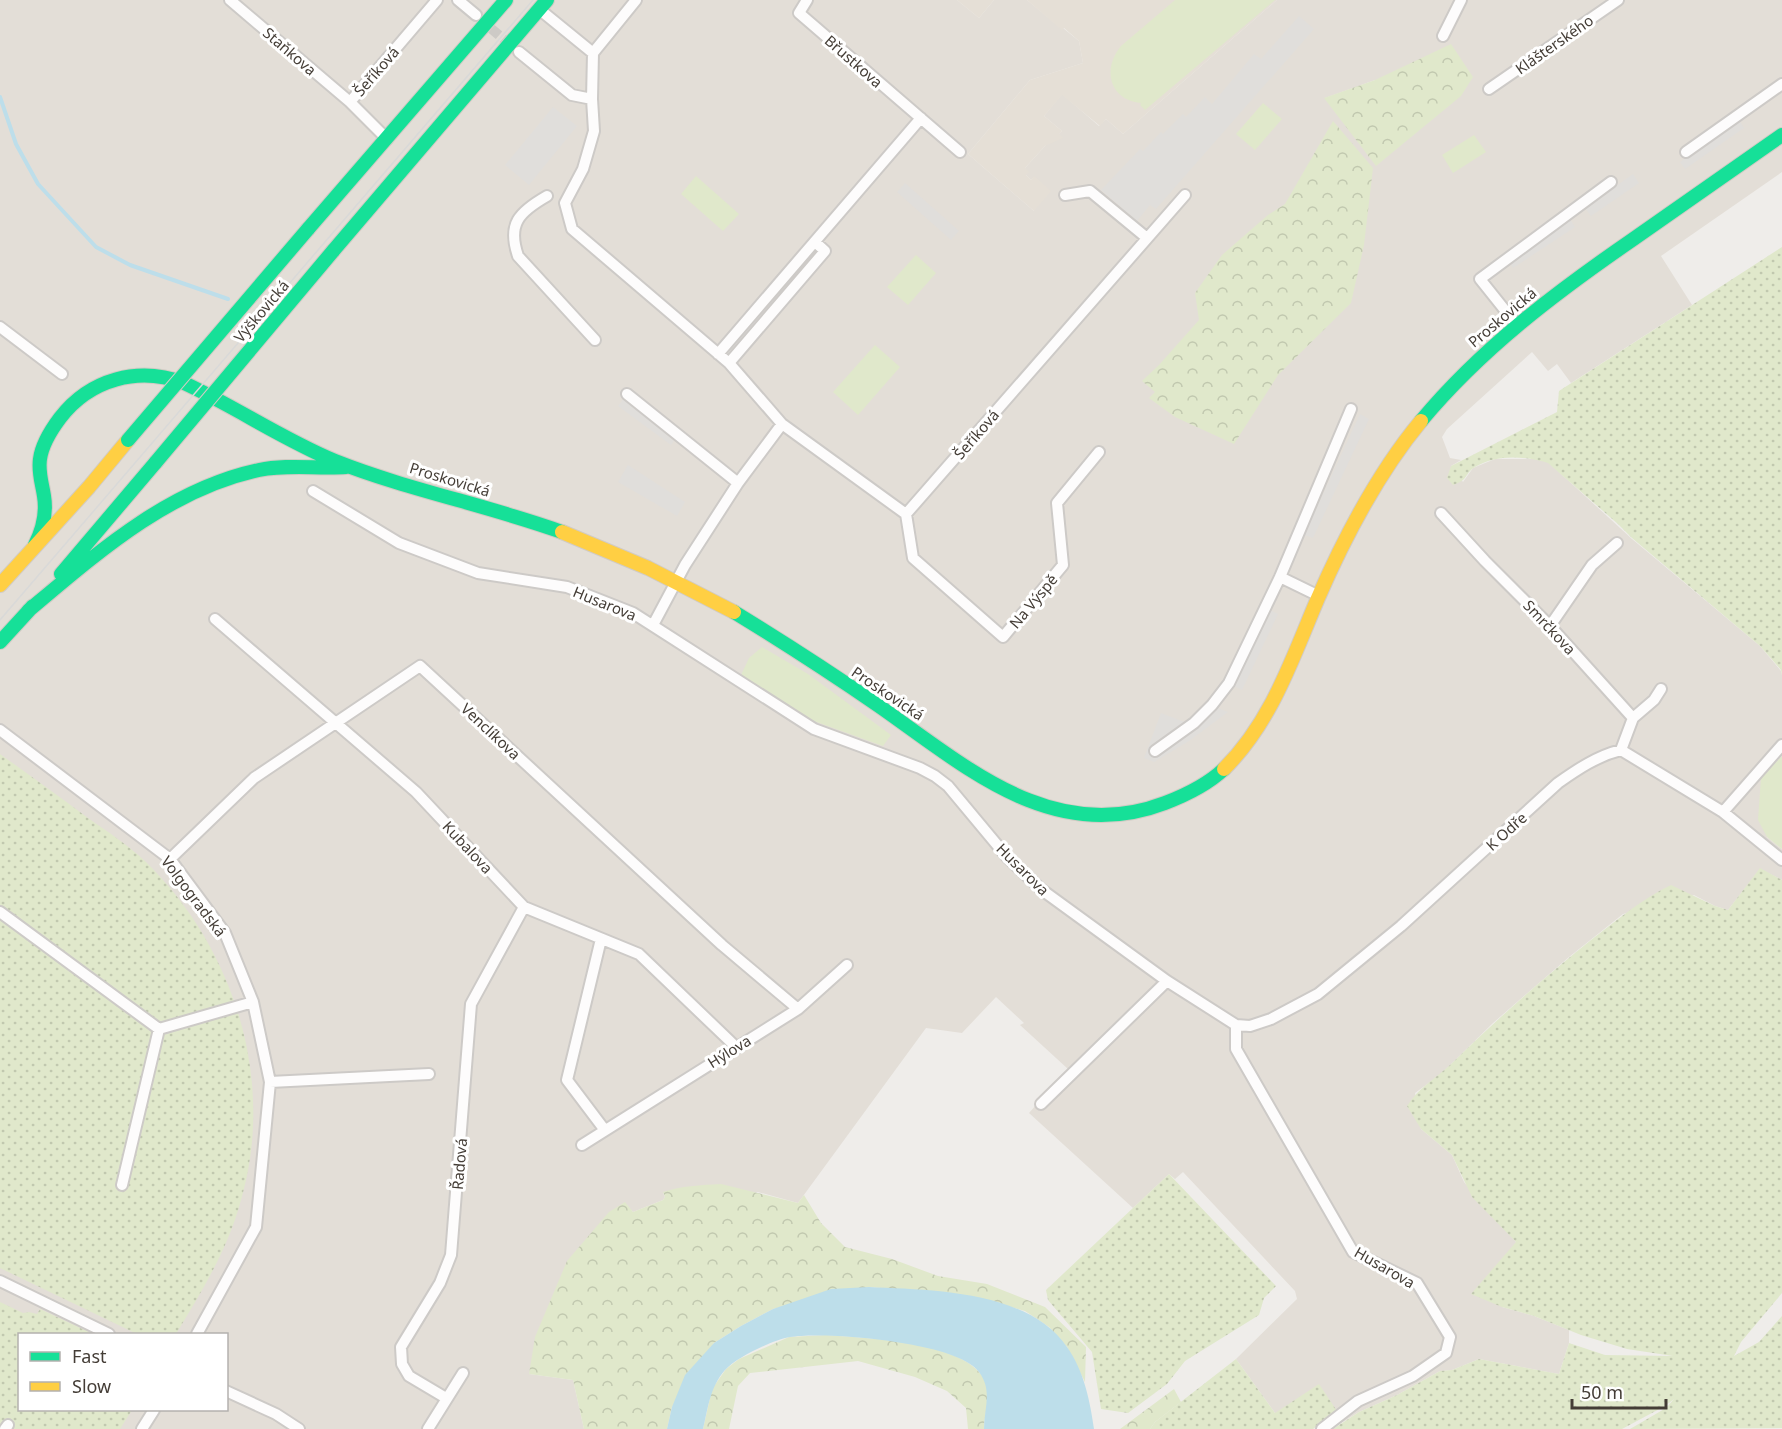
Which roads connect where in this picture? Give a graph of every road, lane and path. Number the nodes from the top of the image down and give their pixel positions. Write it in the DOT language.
graph roads {
  1 [pos="230,0"];
  2 [pos="437,0"];
  3 [pos="458,0"];
  4 [pos="506,0"];
  5 [pos="636,0"];
  6 [pos="807,0"];
  7 [pos="1461,0"];
  8 [pos="1618,0"];
  9 [pos="543,4"];
  10 [pos="476,15"];
  11 [pos="1443,36"];
  12 [pos="519,52"];
  13 [pos="593,53"];
  14 [pos="1782,84"];
  15 [pos="1489,89"];
  16 [pos="592,99"];
  17 [pos="350,102"];
  18 [pos="921,118"];
  19 [pos="1782,135"];
  20 [pos="387,139"];
  21 [pos="960,152"];
  22 [pos="1686,152"];
  23 [pos="1611,182"];
  24 [pos="1065,195"];
  25 [pos="1185,195"];
  26 [pos="547,196"];
  27 [pos="1147,238"];
  28 [pos="814,242"];
  29 [pos="1516,324"];
  30 [pos="0,327"];
  31 [pos="595,340"];
  32 [pos="718,354"];
  33 [pos="729,363"];
  34 [pos="62,374"];
  35 [pos="627,394"];
  36 [pos="1351,409"];
  37 [pos="782,424"];
  38 [pos="1099,452"];
  39 [pos="349,466"];
  40 [pos="738,483"];
  41 [pos="89,487"];
  42 [pos="313,491"];
  43 [pos="45,495"];
  44 [pos="1441,513"];
  45 [pos="906,514"];
  46 [pos="1617,543"];
  47 [pos="35,545"];
  48 [pos="1280,577"];
  49 [pos="677,581"];
  50 [pos="0,585"];
  51 [pos="1319,596"];
  52 [pos="28,611"];
  53 [pos="215,619"];
  54 [pos="654,626"];
  55 [pos="1550,626"];
  56 [pos="0,642"];
  57 [pos="1661,689"];
  58 [pos="1633,718"];
  59 [pos="335,721"];
  60 [pos="0,730"];
  61 [pos="1782,745"];
  62 [pos="1620,750"];
  63 [pos="1155,751"];
  64 [pos="1723,812"];
  65 [pos="171,859"];
  66 [pos="1782,860"];
  67 [pos="524,907"];
  68 [pos="0,912"];
  69 [pos="601,939"];
  70 [pos="847,965"];
  71 [pos="1167,981"];
  72 [pos="253,1002"];
  73 [pos="798,1009"];
  74 [pos="1236,1025"];
  75 [pos="159,1029"];
  76 [pos="736,1047"];
  77 [pos="429,1074"];
  78 [pos="270,1082"];
  79 [pos="1041,1104"];
  80 [pos="604,1129"];
  81 [pos="582,1145"];
  82 [pos="122,1185"];
  83 [pos="0,1281"];
  84 [pos="105,1333"];
  85 [pos="198,1333"];
  86 [pos="463,1373"];
  87 [pos="228,1392"];
  88 [pos="446,1398"];
  89 [pos="152,1411"];
  90 [pos="142,1429"];
  91 [pos="299,1429"];
  92 [pos="428,1429"];
  93 [pos="1322,1429"];
  1 -- 17 [label="street, Staňkova"];
  2 -- 17 [label="street, Šeříková"];
  3 -- 10 [label="street"];
  4 -- 20 [label="street, Výškovická"];
  5 -- 13 [label="street"];
  6 -- 18 [label="street, Břustkova"];
  7 -- 11 [label="street"];
  8 -- 15 [label="street, Klášterského"];
  9 -- 13 [label="street"];
  9 -- 52 [label="street, Výškovická, bridge"];
  12 -- 16 [label="street"];
  13 -- 16 [label="street"];
  14 -- 22 [label="street"];
  16 -- 32 [label="street"];
  17 -- 20 [label="street, Šeříková"];
  18 -- 21 [label="street, Břustkova"];
  18 -- 28 [label="street"];
  19 -- 29 [label="street, Proskovická"];
  20 -- 41 [label="street, Výškovická, bridge"];
  23 -- 29 [label="street"];
  24 -- 27 [label="street"];
  25 -- 27 [label="street, Šeříková"];
  26 -- 31 [label="street"];
  27 -- 45 [label="street, Šeříková"];
  28 -- 32 [label="street"];
  28 -- 33 [label="street"];
  29 -- 51 [label="street, Proskovická"];
  30 -- 34 [label="street"];
  32 -- 33 [label="street"];
  33 -- 37 [label="street"];
  35 -- 40 [label="street"];
  36 -- 48 [label="street"];
  37 -- 40 [label="street"];
  37 -- 45 [label="street"];
  38 -- 45 [label="street, Na Výspě"];
  39 -- 43 [label="street"];
  39 -- 49 [label="street, Proskovická"];
  39 -- 52 [label="street"];
  40 -- 49 [label="street"];
  41 -- 43 [label="street"];
  41 -- 47 [label="street, Výškovická"];
  42 -- 54 [label="street, Husarova"];
  43 -- 47 [label="street"];
  44 -- 55 [label="street, Smrčkova"];
  46 -- 55 [label="street"];
  47 -- 50 [label="street, Výškovická"];
  48 -- 51 [label="street"];
  48 -- 63 [label="street"];
  49 -- 51 [label="street, Proskovická"];
  49 -- 54 [label="street"];
  52 -- 56 [label="street, Výškovická"];
  53 -- 59 [label="street, Kubalova"];
  54 -- 71 [label="street, Husarova"];
  55 -- 58 [label="street, Smrčkova"];
  57 -- 58 [label="street"];
  58 -- 62 [label="street"];
  59 -- 65 [label="street, Venclíkova"];
  59 -- 67 [label="street, Kubalova"];
  59 -- 73 [label="street, Venclíkova"];
  60 -- 65 [label="street, Volgogradská"];
  61 -- 64 [label="street"];
  62 -- 64 [label="street"];
  62 -- 74 [label="street, K Odře"];
  64 -- 66 [label="street"];
  65 -- 72 [label="street, Volgogradská"];
  67 -- 69 [label="street, Kubalova"];
  67 -- 88 [label="street, Řadová"];
  68 -- 75 [label="street"];
  69 -- 76 [label="street, Kubalova"];
  69 -- 80 [label="street"];
  70 -- 73 [label="street, Hýlova"];
  71 -- 74 [label="street, Husarova"];
  71 -- 79 [label="street"];
  72 -- 75 [label="street"];
  72 -- 78 [label="street, Volgogradská"];
  73 -- 76 [label="street, Hýlova"];
  74 -- 93 [label="street, Husarova"];
  75 -- 82 [label="street"];
  76 -- 80 [label="street, Hýlova"];
  77 -- 78 [label="street"];
  78 -- 85 [label="street, Volgogradská"];
  80 -- 81 [label="street, Hýlova"];
  83 -- 84 [label="street"];
  86 -- 88 [label="street"];
  87 -- 91 [label="street"];
  88 -- 92 [label="street"];
  89 -- 90 [label="street"];
}
